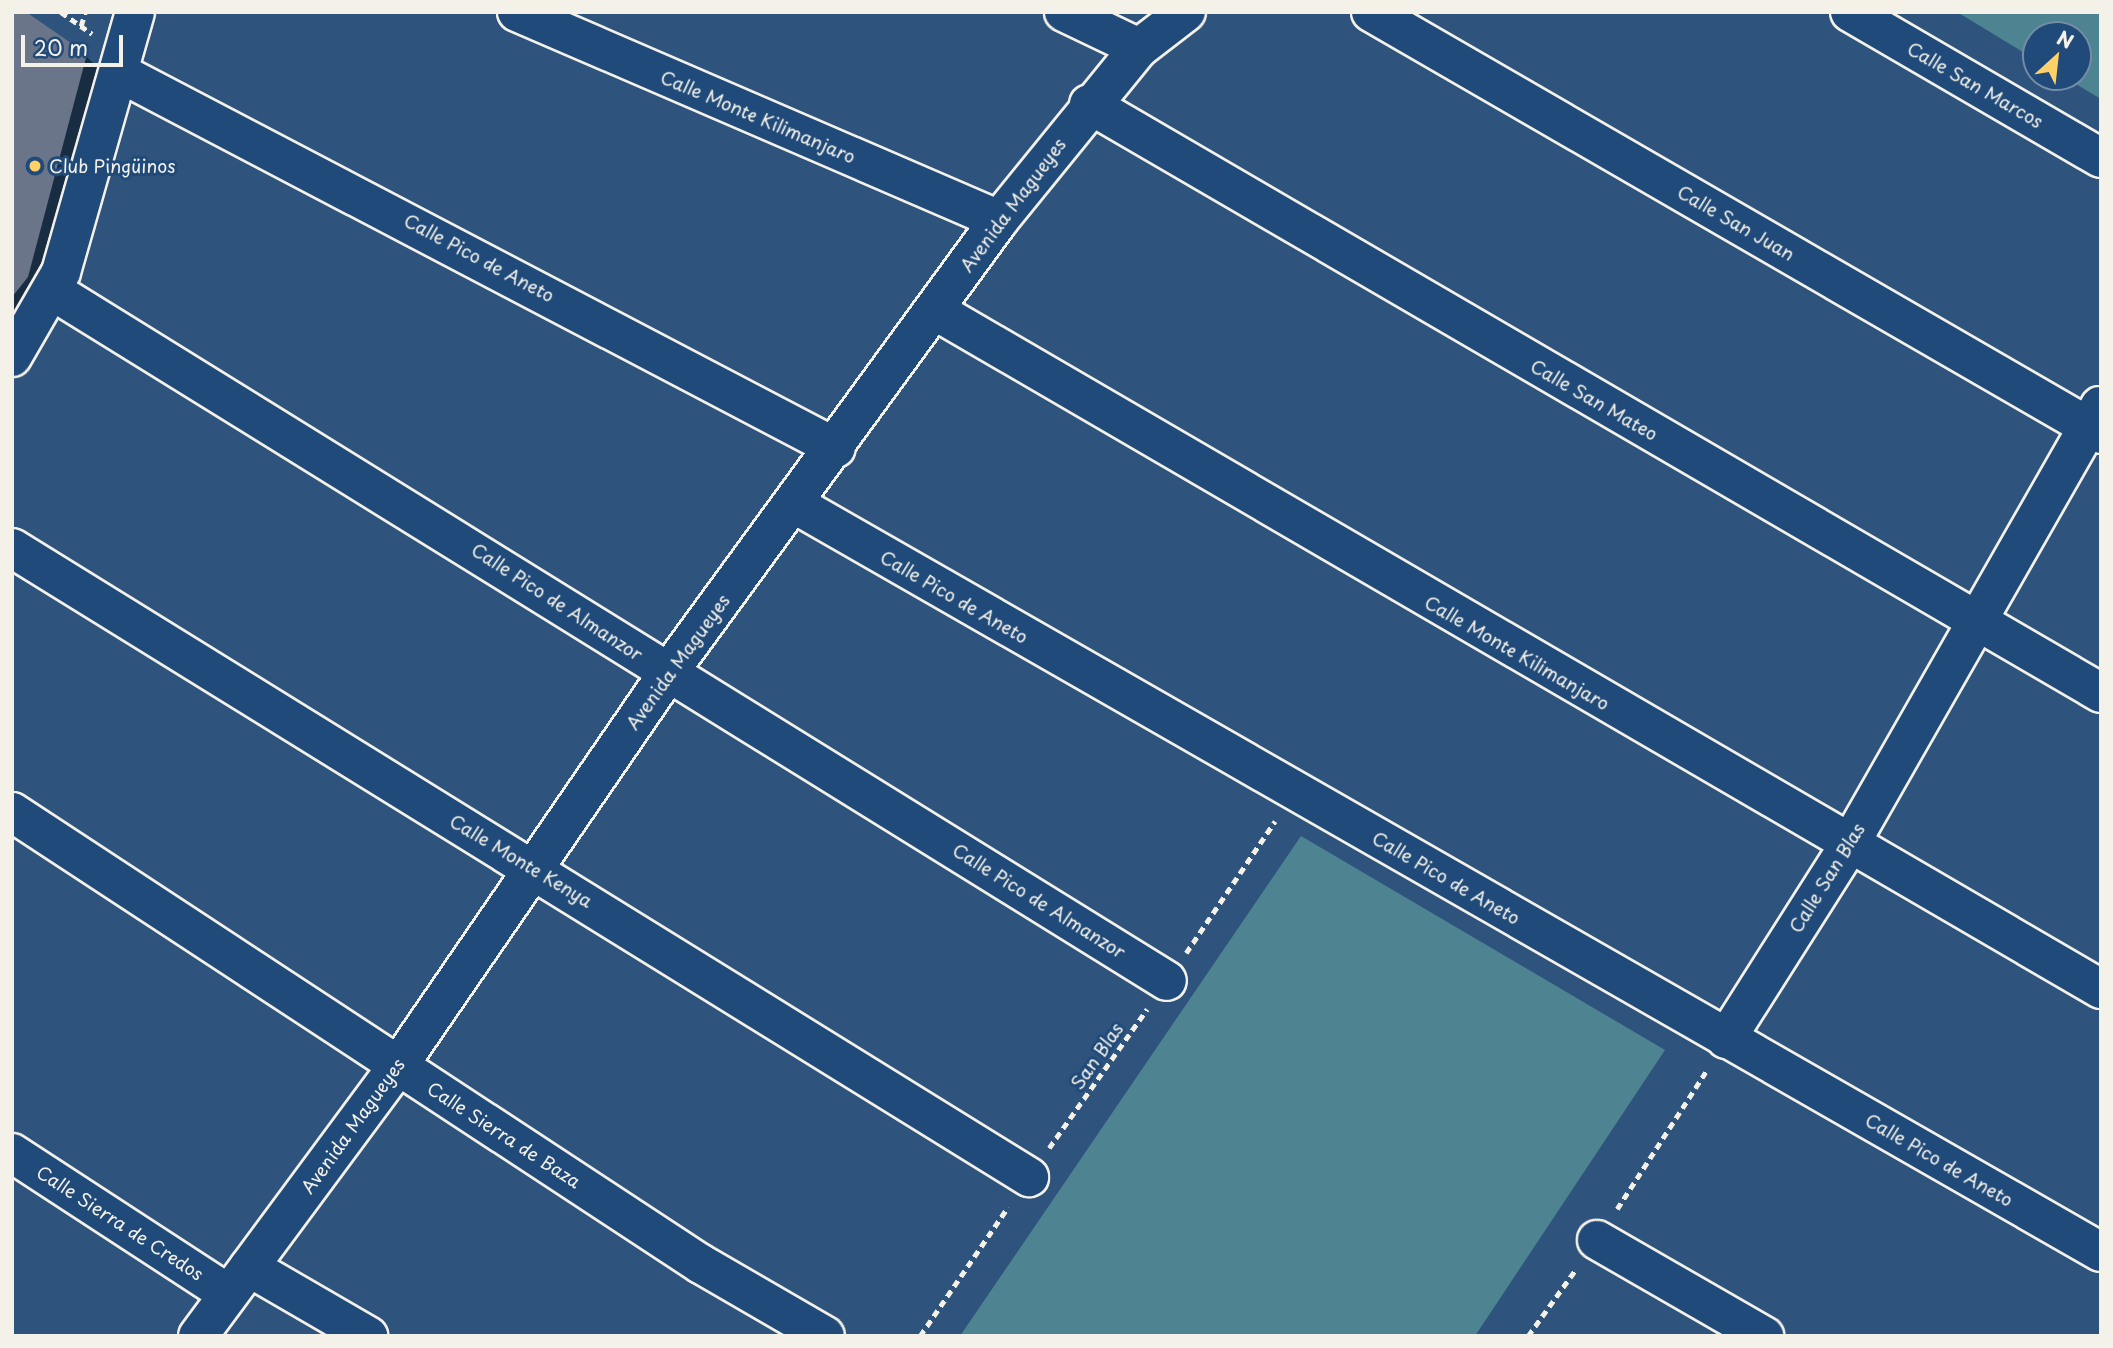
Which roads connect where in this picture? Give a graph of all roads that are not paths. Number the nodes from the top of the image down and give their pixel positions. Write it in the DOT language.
graph roads {
  1 [pos="135,12"];
  2 [pos="517,12"];
  3 [pos="1064,12"];
  4 [pos="1186,12"];
  5 [pos="1371,12"];
  6 [pos="1850,12"];
  7 [pos="1139,48"];
  8 [pos="120,73"];
  9 [pos="1089,104"];
  10 [pos="2101,158"];
  11 [pos="999,220"];
  12 [pos="53,291"];
  13 [pos="936,311"];
  14 [pos="12,357"];
  15 [pos="2096,421"];
  16 [pos="836,448"];
  17 [pos="793,503"];
  18 [pos="12,548"];
  19 [pos="1978,621"];
  20 [pos="668,673"];
  21 [pos="2101,692"];
  22 [pos="12,812"];
  23 [pos="1848,847"];
  24 [pos="531,866"];
  25 [pos="1167,981"];
  26 [pos="2101,989"];
  27 [pos="1726,1039"];
  28 [pos="398,1066"];
  29 [pos="12,1153"];
  30 [pos="1028,1177"];
  31 [pos="1597,1240"];
  32 [pos="2101,1251"];
  33 [pos="239,1280"];
  34 [pos="198,1336"];
  35 [pos="368,1336"];
  36 [pos="825,1336"];
  37 [pos="1764,1336"];
  1 -- 8 [label="street"];
  2 -- 11 [label="street, Calle Monte Kilimanjaro"];
  3 -- 7 [label="street"];
  4 -- 7 [label="street, Avenida Magueyes"];
  5 -- 15 [label="street, Calle San Juan"];
  6 -- 10 [label="street, Calle San Marcos"];
  7 -- 9 [label="street, Avenida Magueyes"];
  8 -- 12 [label="street"];
  8 -- 16 [label="street, Calle Pico de Aneto"];
  9 -- 11 [label="street, Avenida Magueyes"];
  9 -- 19 [label="street, Calle San Mateo"];
  11 -- 13 [label="street, Avenida Magueyes"];
  12 -- 14 [label="street"];
  12 -- 20 [label="street, Calle Pico de Almanzor"];
  13 -- 16 [label="street, Avenida Magueyes"];
  13 -- 23 [label="street, Calle Monte Kilimanjaro"];
  15 -- 19 [label="street, Calle San Blas"];
  16 -- 17 [label="street, Avenida Magueyes"];
  17 -- 20 [label="street, Avenida Magueyes"];
  17 -- 27 [label="street, Calle Pico de Aneto"];
  18 -- 24 [label="street, Calle Monte Kenya"];
  19 -- 21 [label="street, Calle San Mateo"];
  19 -- 23 [label="street, Calle San Blas"];
  20 -- 24 [label="street, Avenida Magueyes"];
  20 -- 25 [label="street, Calle Pico de Almanzor"];
  22 -- 28 [label="street, Calle Sierra de Baza"];
  23 -- 26 [label="street, Calle Monte Kilimanjaro"];
  23 -- 27 [label="street, Calle San Blas"];
  24 -- 28 [label="street, Avenida Magueyes"];
  24 -- 30 [label="street, Calle Monte Kenya"];
  27 -- 32 [label="street, Calle Pico de Aneto"];
  28 -- 33 [label="street, Avenida Magueyes"];
  28 -- 36 [label="street, Calle Sierra de Baza"];
  29 -- 33 [label="street, Calle Sierra de Credos"];
  31 -- 37 [label="street"];
  33 -- 34 [label="street, Avenida Magueyes"];
  33 -- 35 [label="street, Calle Sierra de Credos"];
}
